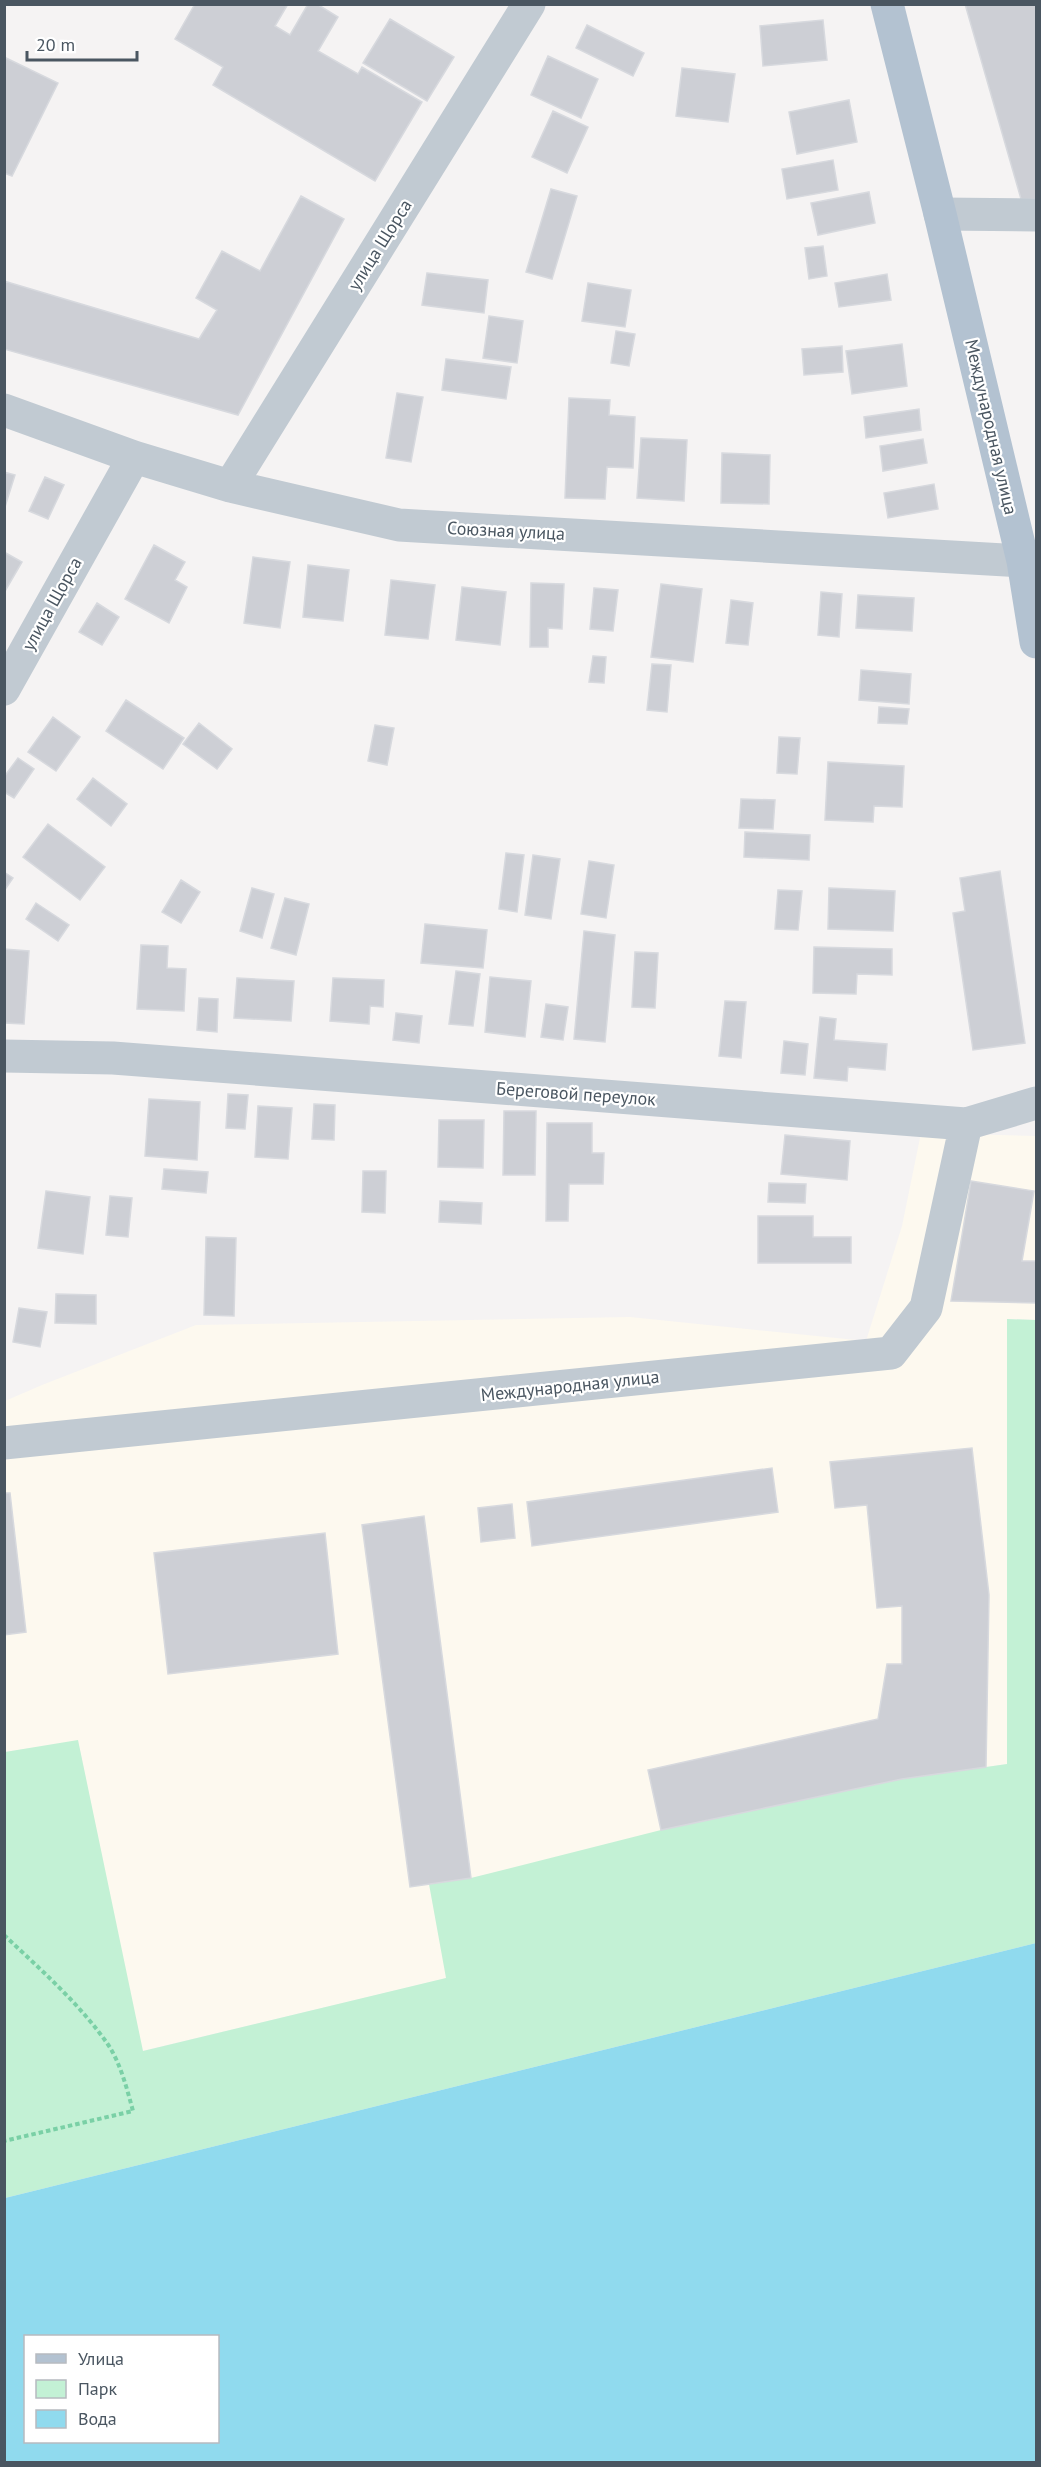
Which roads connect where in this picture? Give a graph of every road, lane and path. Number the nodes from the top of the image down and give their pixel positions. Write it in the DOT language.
graph roads {
  1 [pos="529,4"];
  2 [pos="887,4"];
  3 [pos="940,214"];
  4 [pos="1036,215"];
  5 [pos="4,410"];
  6 [pos="134,457"];
  7 [pos="230,486"];
  8 [pos="1023,561"];
  9 [pos="1036,642"];
  10 [pos="4,689"];
  11 [pos="4,1056"];
  12 [pos="1036,1103"];
  13 [pos="966,1124"];
  14 [pos="4,1443"];
  15 [pos="4,1935"];
  16 [pos="4,2141"];
  1 -- 7 [label="street, улица Щорса"];
  2 -- 3 [label="main road, Международная улица"];
  3 -- 4 [label="street"];
  3 -- 8 [label="main road, Международная улица"];
  5 -- 6 [label="street, Союзная улица"];
  6 -- 7 [label="street, Союзная улица"];
  6 -- 10 [label="street, улица Щорса"];
  7 -- 8 [label="street, Союзная улица"];
  8 -- 9 [label="main road, Международная улица"];
  11 -- 13 [label="street, Береговой переулок"];
  12 -- 13 [label="street, Береговой переулок"];
  13 -- 14 [label="street, Международная улица"];
  15 -- 16 [label="path"];
}
